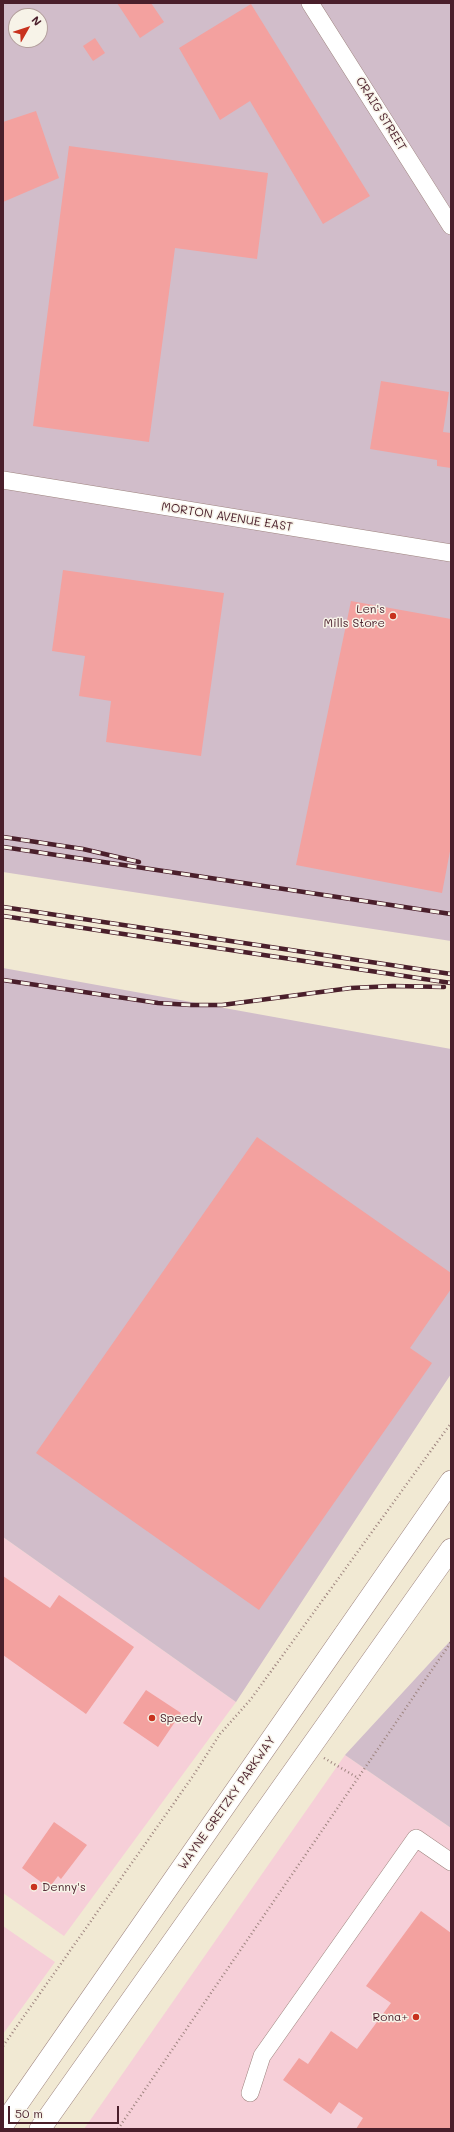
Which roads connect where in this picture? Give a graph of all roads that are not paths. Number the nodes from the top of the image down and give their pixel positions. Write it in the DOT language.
graph roads {
  1 [pos="310,3"];
  2 [pos="451,226"];
  3 [pos="3,480"];
  4 [pos="451,553"];
  5 [pos="451,1481"];
  6 [pos="451,1549"];
  7 [pos="451,1862"];
  8 [pos="250,2093"];
  9 [pos="3,2125"];
  10 [pos="40,2129"];
  1 -- 2 [label="street, CRAIG STREET"];
  3 -- 4 [label="street, MORTON AVENUE EAST"];
  5 -- 9 [label="main road, WAYNE GRETZKY PARKWAY"];
  6 -- 10 [label="main road"];
  7 -- 8 [label="street"];
}
